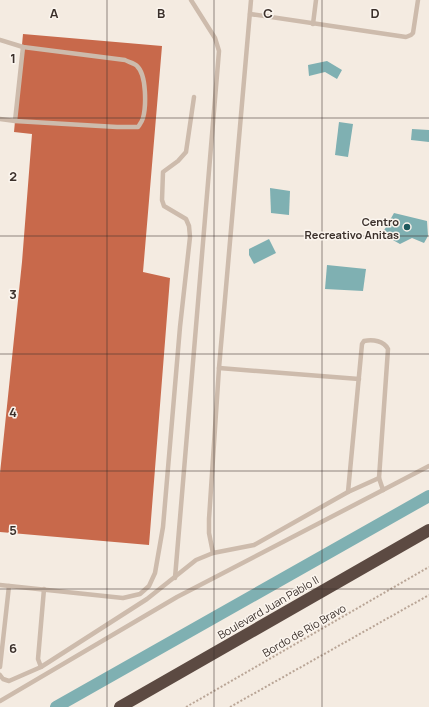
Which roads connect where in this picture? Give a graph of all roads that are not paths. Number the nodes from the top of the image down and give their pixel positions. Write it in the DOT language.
graph roads {
  1 [pos="191,0"];
  2 [pos="251,0"];
  3 [pos="316,0"];
  4 [pos="418,0"];
  5 [pos="250,14"];
  6 [pos="313,24"];
  7 [pos="0,40"];
  8 [pos="24,47"];
  9 [pos="194,97"];
  10 [pos="0,119"];
  11 [pos="15,121"];
  12 [pos="219,368"];
  13 [pos="359,379"];
  14 [pos="429,466"];
  15 [pos="379,478"];
  16 [pos="383,490"];
  17 [pos="348,492"];
  18 [pos="429,530"];
  19 [pos="213,553"];
  20 [pos="175,578"];
  21 [pos="0,585"];
  22 [pos="9,586"];
  23 [pos="44,589"];
  24 [pos="0,667"];
  25 [pos="41,667"];
  26 [pos="0,675"];
  27 [pos="0,702"];
  28 [pos="120,707"];
  1 -- 20 [label="lane"];
  2 -- 5 [label="lane"];
  3 -- 6 [label="lane"];
  4 -- 6 [label="lane"];
  5 -- 6 [label="lane"];
  5 -- 12 [label="lane"];
  7 -- 8 [label="lane"];
  8 -- 11 [label="lane"];
  8 -- 11 [label="lane"];
  9 -- 23 [label="lane"];
  10 -- 11 [label="lane"];
  12 -- 13 [label="lane"];
  12 -- 19 [label="lane"];
  13 -- 15 [label="lane"];
  13 -- 17 [label="lane"];
  14 -- 16 [label="lane"];
  15 -- 16 [label="lane"];
  15 -- 17 [label="lane"];
  16 -- 27 [label="lane"];
  17 -- 19 [label="lane"];
  18 -- 28 [label="highway, Boulevard Juan Pablo II"];
  19 -- 20 [label="lane"];
  20 -- 25 [label="lane"];
  21 -- 22 [label="lane"];
  22 -- 23 [label="lane"];
  22 -- 24 [label="lane"];
  23 -- 25 [label="lane"];
  25 -- 26 [label="lane"];
}
